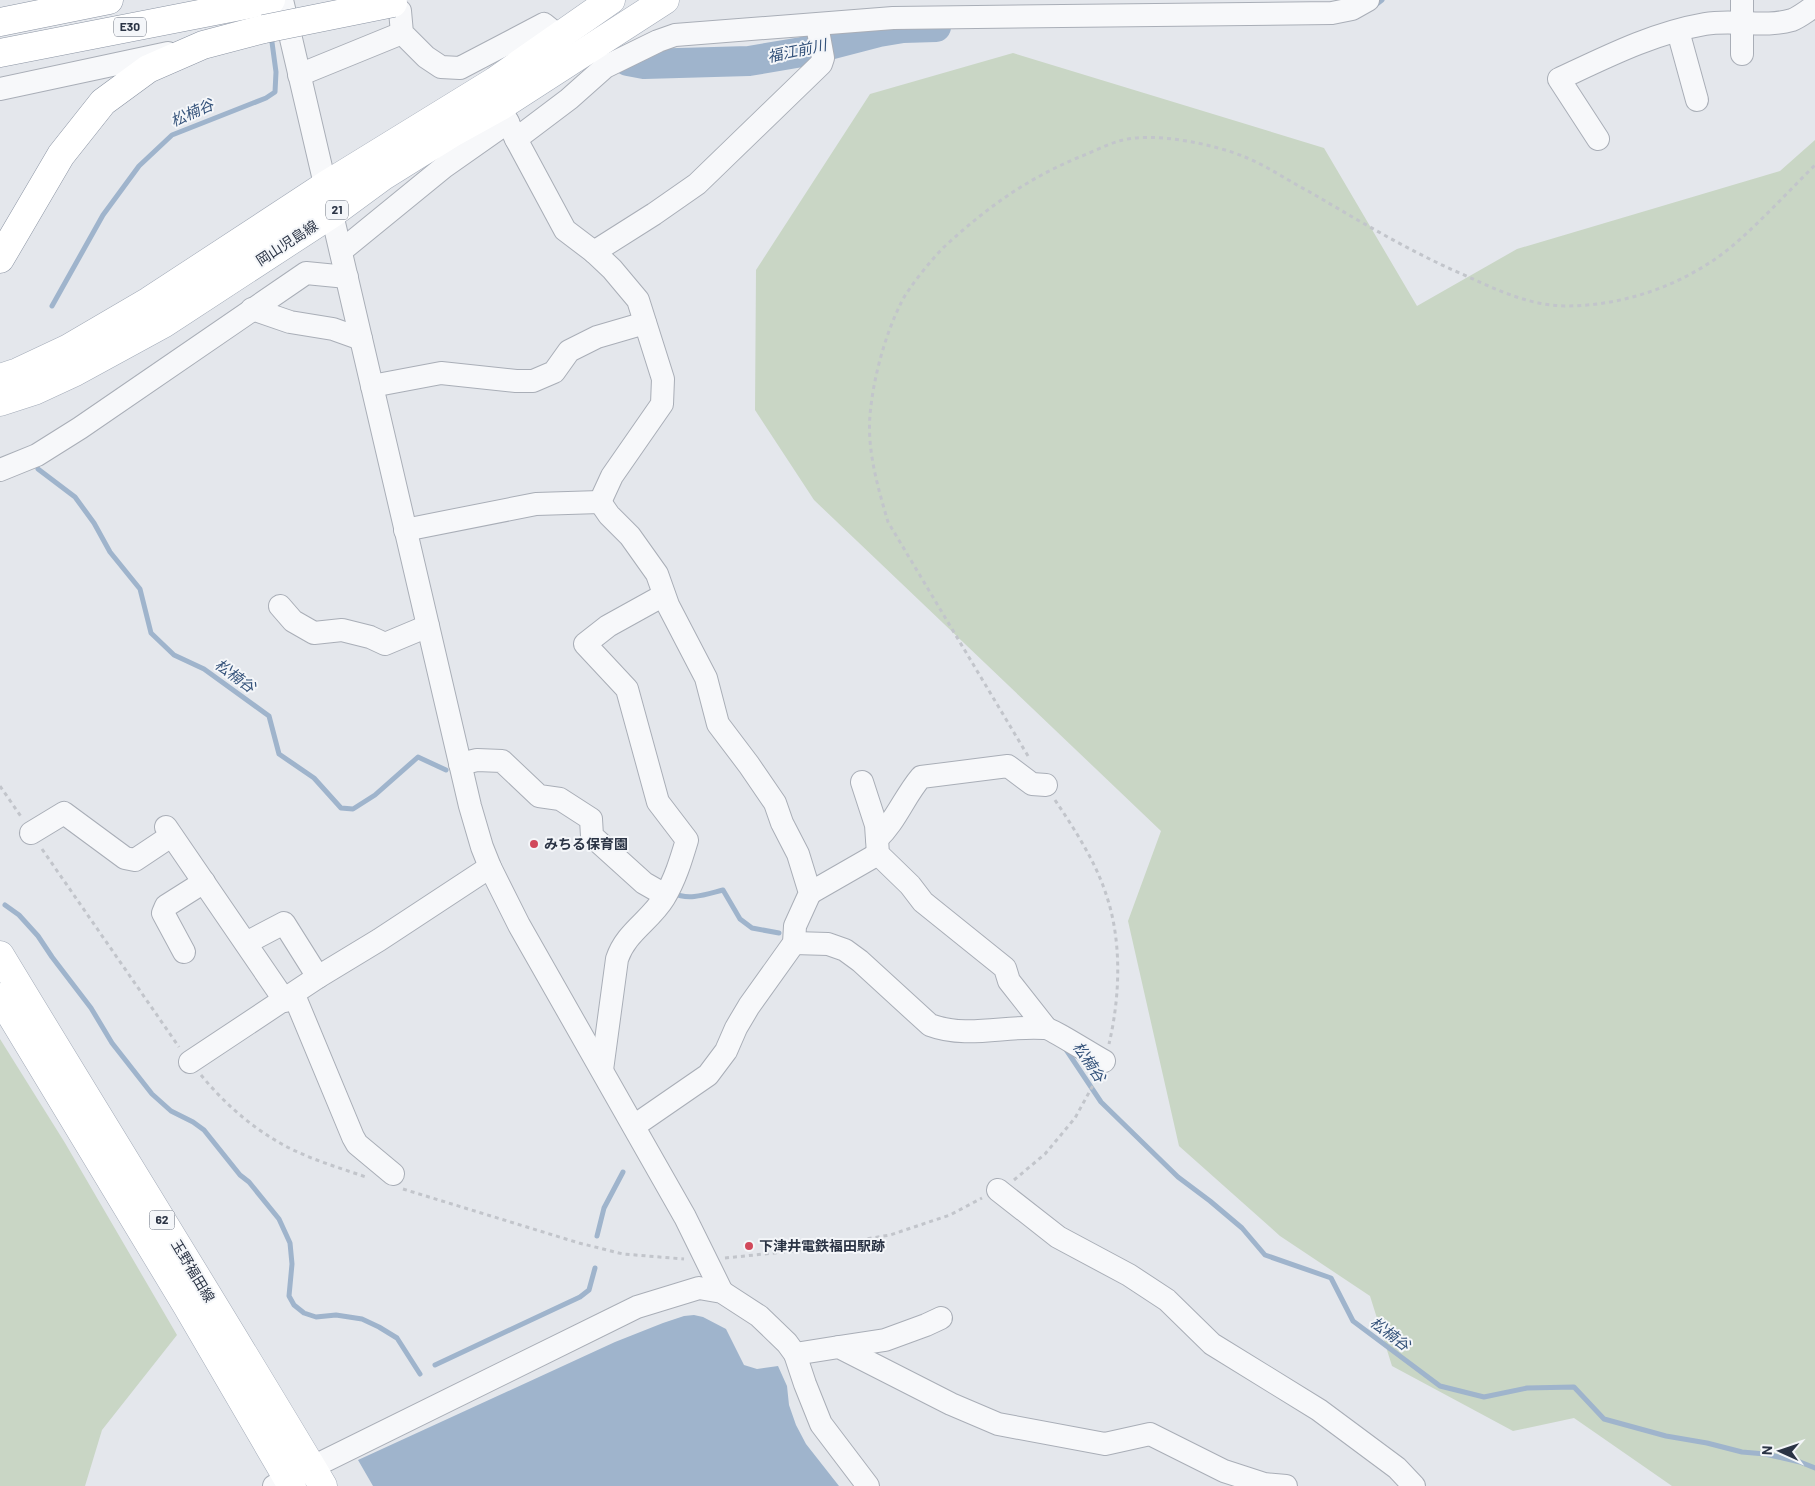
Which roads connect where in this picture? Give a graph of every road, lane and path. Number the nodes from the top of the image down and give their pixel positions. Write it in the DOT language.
graph roads {
  1 [pos="108,0"];
  2 [pos="611,0"];
  3 [pos="665,0"];
  4 [pos="1368,0"];
  5 [pos="1742,0"];
  6 [pos="271,1"];
  7 [pos="400,5"];
  8 [pos="1815,6"];
  9 [pos="0,22"];
  10 [pos="1742,22"];
  11 [pos="1678,31"];
  12 [pos="402,33"];
  13 [pos="559,36"];
  14 [pos="820,39"];
  15 [pos="203,45"];
  16 [pos="0,54"];
  17 [pos="1742,54"];
  18 [pos="299,75"];
  19 [pos="0,89"];
  20 [pos="1697,100"];
  21 [pos="504,113"];
  22 [pos="1598,139"];
  23 [pos="1815,165"];
  24 [pos="326,186"];
  25 [pos="333,213"];
  26 [pos="341,251"];
  27 [pos="594,252"];
  28 [pos="0,259"];
  29 [pos="347,277"];
  30 [pos="252,309"];
  31 [pos="645,323"];
  32 [pos="361,339"];
  33 [pos="0,378"];
  34 [pos="372,386"];
  35 [pos="0,402"];
  36 [pos="0,470"];
  37 [pos="600,502"];
  38 [pos="405,530"];
  39 [pos="664,595"];
  40 [pos="280,606"];
  41 [pos="428,626"];
  42 [pos="460,764"];
  43 [pos="862,782"];
  44 [pos="1046,785"];
  45 [pos="0,786"];
  46 [pos="31,833"];
  47 [pos="877,846"];
  48 [pos="490,867"];
  49 [pos="204,882"];
  50 [pos="810,893"];
  51 [pos="665,895"];
  52 [pos="794,942"];
  53 [pos="246,944"];
  54 [pos="184,952"];
  55 [pos="0,955"];
  56 [pos="318,977"];
  57 [pos="0,997"];
  58 [pos="289,998"];
  59 [pos="1046,1028"];
  60 [pos="190,1062"];
  61 [pos="602,1070"];
  62 [pos="1100,1070"];
  63 [pos="210,1085"];
  64 [pos="634,1126"];
  65 [pos="393,1174"];
  66 [pos="998,1190"];
  67 [pos="623,1254"];
  68 [pos="708,1260"];
  69 [pos="722,1292"];
  70 [pos="942,1318"];
  71 [pos="840,1347"];
  72 [pos="795,1354"];
  73 [pos="317,1476"];
  74 [pos="285,1484"];
  75 [pos="868,1486"];
  76 [pos="1286,1486"];
  77 [pos="1414,1486"];
  1 -- 9 [label="main road, E30"];
  2 -- 13 [label="main road, 岡山児島線 / 21"];
  3 -- 21 [label="main road, 岡山児島線 / 21"];
  4 -- 14 [label="street"];
  5 -- 10 [label="street"];
  6 -- 16 [label="main road, E30"];
  6 -- 18 [label="street"];
  7 -- 12 [label="street"];
  7 -- 15 [label="main road, bridge"];
  8 -- 10 [label="street"];
  10 -- 11 [label="street"];
  10 -- 17 [label="street"];
  11 -- 20 [label="street"];
  11 -- 22 [label="street"];
  12 -- 13 [label="street"];
  12 -- 18 [label="street"];
  13 -- 21 [label="main road, 岡山児島線 / 21"];
  14 -- 21 [label="street"];
  14 -- 27 [label="street"];
  15 -- 19 [label="street"];
  15 -- 28 [label="main road"];
  18 -- 24 [label="street"];
  21 -- 24 [label="main road, 岡山児島線 / 21"];
  21 -- 25 [label="main road, 岡山児島線 / 21"];
  21 -- 26 [label="street"];
  21 -- 27 [label="street"];
  23 -- 44 [label="path"];
  24 -- 25 [label="street"];
  24 -- 33 [label="main road, 岡山児島線 / 21"];
  25 -- 26 [label="street"];
  25 -- 35 [label="main road, 岡山児島線 / 21"];
  26 -- 29 [label="street"];
  27 -- 31 [label="street"];
  29 -- 30 [label="street"];
  29 -- 32 [label="street"];
  30 -- 32 [label="street"];
  30 -- 36 [label="street"];
  31 -- 34 [label="street"];
  31 -- 37 [label="street"];
  32 -- 34 [label="street"];
  34 -- 38 [label="street"];
  37 -- 38 [label="street"];
  37 -- 39 [label="street"];
  38 -- 41 [label="street"];
  39 -- 50 [label="street"];
  39 -- 51 [label="street"];
  40 -- 41 [label="street"];
  41 -- 42 [label="street"];
  42 -- 48 [label="street"];
  42 -- 51 [label="street"];
  43 -- 47 [label="street"];
  44 -- 47 [label="street"];
  44 -- 62 [label="path"];
  45 -- 46 [label="path"];
  46 -- 49 [label="street"];
  46 -- 60 [label="path"];
  47 -- 50 [label="street"];
  47 -- 59 [label="street"];
  48 -- 56 [label="street"];
  48 -- 61 [label="street"];
  49 -- 53 [label="street"];
  49 -- 54 [label="street"];
  50 -- 52 [label="street"];
  51 -- 61 [label="street"];
  52 -- 59 [label="street"];
  52 -- 64 [label="street"];
  53 -- 56 [label="street"];
  53 -- 58 [label="street"];
  55 -- 73 [label="main road, 玉野福田線 / 62"];
  56 -- 58 [label="street"];
  57 -- 74 [label="main road, 玉野福田線 / 62"];
  58 -- 60 [label="street"];
  58 -- 65 [label="street"];
  59 -- 62 [label="street"];
  60 -- 63 [label="path"];
  61 -- 64 [label="street"];
  62 -- 66 [label="path"];
  64 -- 68 [label="street"];
  66 -- 68 [label="path"];
  66 -- 77 [label="street"];
  67 -- 68 [label="path"];
  68 -- 69 [label="street"];
  69 -- 72 [label="street"];
  69 -- 73 [label="street"];
  70 -- 71 [label="street"];
  71 -- 72 [label="street"];
  71 -- 76 [label="street"];
  72 -- 75 [label="street"];
  73 -- 74 [label="street"];
}
